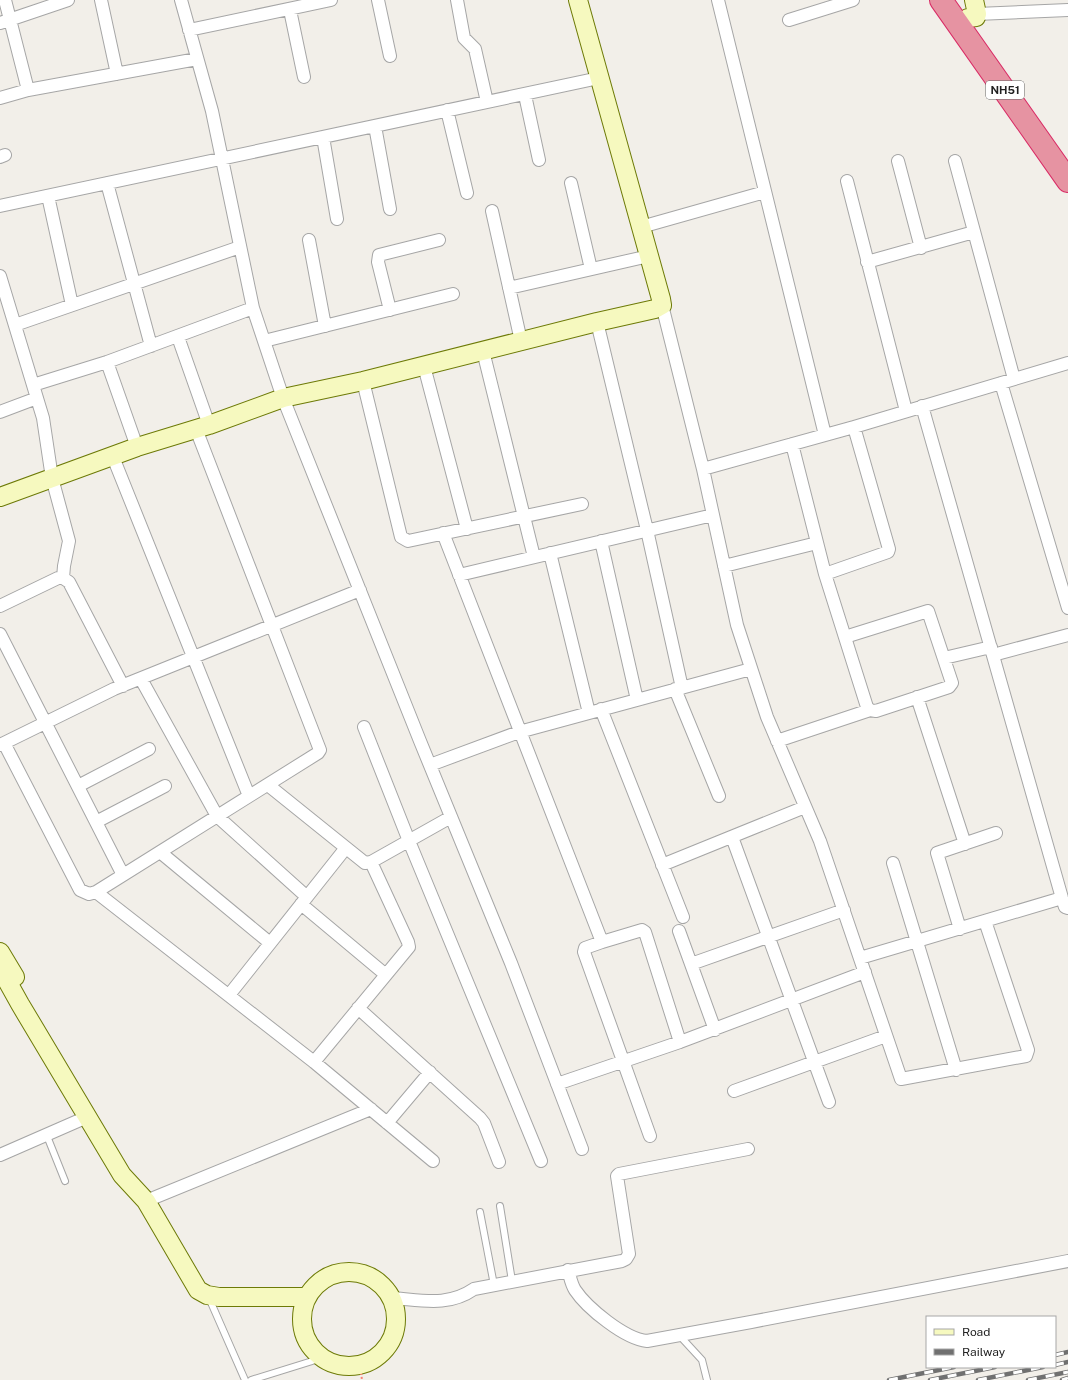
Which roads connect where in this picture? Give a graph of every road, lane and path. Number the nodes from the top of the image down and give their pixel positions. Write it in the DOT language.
graph roads {
  1 [pos="5,0"];
  2 [pos="68,0"];
  3 [pos="101,0"];
  4 [pos="181,0"];
  5 [pos="331,0"];
  6 [pos="378,0"];
  7 [pos="457,0"];
  8 [pos="578,0"];
  9 [pos="718,0"];
  10 [pos="853,0"];
  11 [pos="941,0"];
  12 [pos="955,0"];
  13 [pos="293,6"];
  14 [pos="1068,10"];
  15 [pos="973,11"];
  16 [pos="789,20"];
  17 [pos="6,21"];
  18 [pos="189,30"];
  19 [pos="390,56"];
  20 [pos="197,59"];
  21 [pos="117,74"];
  22 [pos="304,77"];
  23 [pos="599,78"];
  24 [pos="28,90"];
  25 [pos="525,95"];
  26 [pos="0,98"];
  27 [pos="487,102"];
  28 [pos="447,110"];
  29 [pos="375,126"];
  30 [pos="323,137"];
  31 [pos="222,158"];
  32 [pos="1068,159"];
  33 [pos="539,160"];
  34 [pos="898,161"];
  35 [pos="955,161"];
  36 [pos="847,181"];
  37 [pos="1068,181"];
  38 [pos="107,183"];
  39 [pos="571,183"];
  40 [pos="765,192"];
  41 [pos="467,193"];
  42 [pos="48,196"];
  43 [pos="0,206"];
  44 [pos="390,209"];
  45 [pos="492,212"];
  46 [pos="337,218"];
  47 [pos="641,227"];
  48 [pos="974,232"];
  49 [pos="308,240"];
  50 [pos="439,240"];
  51 [pos="240,247"];
  52 [pos="921,248"];
  53 [pos="649,256"];
  54 [pos="867,262"];
  55 [pos="591,269"];
  56 [pos="0,276"];
  57 [pos="134,284"];
  58 [pos="509,288"];
  59 [pos="2,293"];
  60 [pos="453,294"];
  61 [pos="72,305"];
  62 [pos="662,305"];
  63 [pos="253,308"];
  64 [pos="390,310"];
  65 [pos="597,322"];
  66 [pos="15,325"];
  67 [pos="325,326"];
  68 [pos="178,337"];
  69 [pos="264,341"];
  70 [pos="521,341"];
  71 [pos="151,346"];
  72 [pos="483,351"];
  73 [pos="108,362"];
  74 [pos="1068,363"];
  75 [pos="424,366"];
  76 [pos="1014,379"];
  77 [pos="363,381"];
  78 [pos="1001,382"];
  79 [pos="33,385"];
  80 [pos="37,398"];
  81 [pos="283,398"];
  82 [pos="922,406"];
  83 [pos="906,411"];
  84 [pos="0,412"];
  85 [pos="203,427"];
  86 [pos="854,427"];
  87 [pos="825,435"];
  88 [pos="792,444"];
  89 [pos="137,447"];
  90 [pos="113,457"];
  91 [pos="703,469"];
  92 [pos="52,478"];
  93 [pos="0,497"];
  94 [pos="582,504"];
  95 [pos="713,514"];
  96 [pos="524,517"];
  97 [pos="467,529"];
  98 [pos="647,530"];
  99 [pos="444,533"];
  100 [pos="601,541"];
  101 [pos="817,543"];
  102 [pos="550,553"];
  103 [pos="534,557"];
  104 [pos="724,566"];
  105 [pos="825,574"];
  106 [pos="459,575"];
  107 [pos="63,578"];
  108 [pos="360,590"];
  109 [pos="0,606"];
  110 [pos="1068,608"];
  111 [pos="273,625"];
  112 [pos="0,634"];
  113 [pos="1068,635"];
  114 [pos="845,637"];
  115 [pos="992,651"];
  116 [pos="194,657"];
  117 [pos="944,658"];
  118 [pos="751,669"];
  119 [pos="141,679"];
  120 [pos="123,686"];
  121 [pos="679,688"];
  122 [pos="917,697"];
  123 [pos="637,700"];
  124 [pos="601,709"];
  125 [pos="870,710"];
  126 [pos="589,713"];
  127 [pos="46,722"];
  128 [pos="364,727"];
  129 [pos="519,732"];
  130 [pos="778,741"];
  131 [pos="2,744"];
  132 [pos="149,749"];
  133 [pos="430,765"];
  134 [pos="268,784"];
  135 [pos="78,786"];
  136 [pos="165,786"];
  137 [pos="249,796"];
  138 [pos="719,796"];
  139 [pos="805,807"];
  140 [pos="217,816"];
  141 [pos="452,818"];
  142 [pos="96,822"];
  143 [pos="996,833"];
  144 [pos="732,836"];
  145 [pos="409,841"];
  146 [pos="965,844"];
  147 [pos="345,849"];
  148 [pos="160,852"];
  149 [pos="371,862"];
  150 [pos="893,863"];
  151 [pos="662,865"];
  152 [pos="123,875"];
  153 [pos="96,892"];
  154 [pos="304,901"];
  155 [pos="1066,908"];
  156 [pos="844,910"];
  157 [pos="683,917"];
  158 [pos="986,921"];
  159 [pos="960,928"];
  160 [pos="680,931"];
  161 [pos="768,936"];
  162 [pos="916,941"];
  163 [pos="602,942"];
  164 [pos="270,943"];
  165 [pos="0,952"];
  166 [pos="860,958"];
  167 [pos="692,964"];
  168 [pos="0,968"];
  169 [pos="865,972"];
  170 [pos="386,975"];
  171 [pos="229,995"];
  172 [pos="792,1001"];
  173 [pos="358,1008"];
  174 [pos="715,1030"];
  175 [pos="886,1036"];
  176 [pos="680,1042"];
  177 [pos="623,1061"];
  178 [pos="314,1062"];
  179 [pos="814,1062"];
  180 [pos="956,1070"];
  181 [pos="430,1072"];
  182 [pos="557,1084"];
  183 [pos="734,1091"];
  184 [pos="829,1102"];
  185 [pos="370,1110"];
  186 [pos="87,1118"];
  187 [pos="387,1123"];
  188 [pos="47,1136"];
  189 [pos="650,1136"];
  190 [pos="582,1149"];
  191 [pos="748,1149"];
  192 [pos="0,1155"];
  193 [pos="433,1161"];
  194 [pos="541,1161"];
  195 [pos="499,1162"];
  196 [pos="66,1181"];
  197 [pos="142,1196"];
  198 [pos="500,1206"];
  199 [pos="480,1212"];
  200 [pos="1068,1261"];
  201 [pos="568,1270"];
  202 [pos="512,1281"];
  203 [pos="494,1285"];
  204 [pos="207,1295"];
  205 [pos="306,1297"];
  206 [pos="392,1298"];
  207 [pos="679,1335"];
  208 [pos="322,1358"];
  209 [pos="361,1373"];
  210 [pos="245,1380"];
  211 [pos="251,1380"];
  212 [pos="707,1380"];
  1 -- 17 [label="street"];
  2 -- 17 [label="street"];
  3 -- 21 [label="street"];
  4 -- 18 [label="street"];
  5 -- 13 [label="street"];
  6 -- 19 [label="street"];
  7 -- 27 [label="street"];
  8 -- 23 [label="street"];
  9 -- 40 [label="street"];
  10 -- 16 [label="street"];
  11 -- 37 [label="highway, NH51"];
  12 -- 15 [label="highway, NH51"];
  13 -- 18 [label="street"];
  13 -- 22 [label="street"];
  14 -- 15 [label="street"];
  15 -- 32 [label="highway, NH51"];
  17 -- 24 [label="street"];
  18 -- 20 [label="street"];
  20 -- 21 [label="street"];
  20 -- 31 [label="street"];
  21 -- 24 [label="street"];
  23 -- 25 [label="street"];
  23 -- 47 [label="street"];
  24 -- 26 [label="street"];
  25 -- 27 [label="street"];
  25 -- 33 [label="street"];
  27 -- 28 [label="street"];
  28 -- 29 [label="street"];
  28 -- 41 [label="street"];
  29 -- 30 [label="street"];
  29 -- 44 [label="street"];
  30 -- 31 [label="street"];
  30 -- 46 [label="street"];
  31 -- 38 [label="street"];
  31 -- 51 [label="street"];
  34 -- 52 [label="street"];
  35 -- 48 [label="street"];
  36 -- 54 [label="street"];
  38 -- 42 [label="street"];
  38 -- 57 [label="street"];
  39 -- 55 [label="street"];
  40 -- 47 [label="street"];
  40 -- 87 [label="street"];
  42 -- 43 [label="street"];
  42 -- 61 [label="street"];
  45 -- 58 [label="street"];
  47 -- 53 [label="street"];
  48 -- 52 [label="street"];
  48 -- 76 [label="street"];
  49 -- 67 [label="street"];
  50 -- 64 [label="street"];
  51 -- 57 [label="street"];
  51 -- 63 [label="street"];
  52 -- 54 [label="street"];
  53 -- 55 [label="street"];
  53 -- 62 [label="street"];
  54 -- 83 [label="street"];
  55 -- 58 [label="street"];
  56 -- 59 [label="street"];
  57 -- 61 [label="street"];
  57 -- 71 [label="street"];
  58 -- 70 [label="street"];
  59 -- 66 [label="street"];
  60 -- 64 [label="street"];
  61 -- 66 [label="street"];
  62 -- 65 [label="street"];
  62 -- 91 [label="street"];
  63 -- 68 [label="street"];
  63 -- 69 [label="street"];
  64 -- 67 [label="street"];
  65 -- 70 [label="street"];
  65 -- 98 [label="street"];
  66 -- 79 [label="street"];
  67 -- 69 [label="street"];
  68 -- 71 [label="street"];
  68 -- 85 [label="street"];
  69 -- 81 [label="street"];
  70 -- 72 [label="street"];
  71 -- 73 [label="street"];
  72 -- 75 [label="street"];
  72 -- 96 [label="street"];
  73 -- 79 [label="street"];
  73 -- 89 [label="street"];
  74 -- 76 [label="street"];
  75 -- 77 [label="street"];
  75 -- 97 [label="street"];
  76 -- 78 [label="street"];
  77 -- 81 [label="street"];
  77 -- 99 [label="street"];
  78 -- 82 [label="street"];
  78 -- 110 [label="street"];
  79 -- 80 [label="street"];
  80 -- 84 [label="street"];
  80 -- 92 [label="street"];
  81 -- 85 [label="street"];
  81 -- 108 [label="street"];
  82 -- 83 [label="street"];
  82 -- 115 [label="street"];
  83 -- 86 [label="street"];
  85 -- 89 [label="street"];
  85 -- 111 [label="street"];
  86 -- 87 [label="street"];
  86 -- 105 [label="street"];
  87 -- 88 [label="street"];
  88 -- 91 [label="street"];
  88 -- 101 [label="street"];
  89 -- 90 [label="street"];
  90 -- 92 [label="street"];
  90 -- 116 [label="street"];
  91 -- 95 [label="street"];
  92 -- 93 [label="street"];
  92 -- 107 [label="street"];
  94 -- 96 [label="street"];
  95 -- 98 [label="street"];
  95 -- 104 [label="street"];
  96 -- 97 [label="street"];
  96 -- 103 [label="street"];
  97 -- 99 [label="street"];
  98 -- 100 [label="street"];
  98 -- 121 [label="street"];
  99 -- 106 [label="street"];
  100 -- 102 [label="street"];
  100 -- 123 [label="street"];
  101 -- 104 [label="street"];
  101 -- 105 [label="street"];
  102 -- 103 [label="street"];
  102 -- 126 [label="street"];
  103 -- 106 [label="street"];
  104 -- 118 [label="street"];
  105 -- 114 [label="street"];
  106 -- 129 [label="street"];
  107 -- 109 [label="street"];
  107 -- 120 [label="street"];
  108 -- 111 [label="street"];
  108 -- 133 [label="street"];
  111 -- 116 [label="street"];
  111 -- 134 [label="street"];
  112 -- 127 [label="street"];
  113 -- 115 [label="street"];
  114 -- 117 [label="street"];
  114 -- 125 [label="street"];
  115 -- 117 [label="street"];
  115 -- 155 [label="street"];
  116 -- 119 [label="street"];
  116 -- 137 [label="street"];
  117 -- 122 [label="street"];
  118 -- 121 [label="street"];
  118 -- 130 [label="street"];
  119 -- 120 [label="street"];
  119 -- 140 [label="street"];
  120 -- 127 [label="street"];
  121 -- 123 [label="street"];
  121 -- 138 [label="street"];
  122 -- 125 [label="street"];
  122 -- 146 [label="street"];
  123 -- 124 [label="street"];
  124 -- 126 [label="street"];
  124 -- 151 [label="street"];
  125 -- 130 [label="street"];
  126 -- 129 [label="street"];
  127 -- 131 [label="street"];
  127 -- 135 [label="street"];
  128 -- 145 [label="street"];
  129 -- 133 [label="street"];
  129 -- 163 [label="street"];
  130 -- 139 [label="street"];
  131 -- 153 [label="street"];
  132 -- 135 [label="street"];
  133 -- 141 [label="street"];
  134 -- 137 [label="street"];
  134 -- 147 [label="street"];
  135 -- 142 [label="street"];
  136 -- 142 [label="street"];
  137 -- 140 [label="street"];
  139 -- 144 [label="street"];
  139 -- 156 [label="street"];
  140 -- 148 [label="street"];
  140 -- 154 [label="street"];
  141 -- 145 [label="street"];
  141 -- 182 [label="street"];
  142 -- 152 [label="street"];
  143 -- 146 [label="street"];
  144 -- 151 [label="street"];
  144 -- 161 [label="street"];
  145 -- 149 [label="street"];
  145 -- 194 [label="street"];
  146 -- 159 [label="street"];
  147 -- 149 [label="street"];
  147 -- 154 [label="street"];
  148 -- 152 [label="street"];
  148 -- 164 [label="street"];
  149 -- 170 [label="street"];
  150 -- 162 [label="street"];
  151 -- 157 [label="street"];
  152 -- 153 [label="street"];
  153 -- 171 [label="street"];
  154 -- 164 [label="street"];
  154 -- 170 [label="street"];
  155 -- 158 [label="street"];
  156 -- 161 [label="street"];
  156 -- 166 [label="street"];
  158 -- 159 [label="street"];
  158 -- 180 [label="street"];
  159 -- 162 [label="street"];
  160 -- 167 [label="street"];
  161 -- 167 [label="street"];
  161 -- 172 [label="street"];
  162 -- 166 [label="street"];
  162 -- 180 [label="street"];
  163 -- 176 [label="street"];
  163 -- 177 [label="street"];
  164 -- 171 [label="street"];
  165 -- 197 [label="street"];
  166 -- 169 [label="street"];
  167 -- 174 [label="street"];
  168 -- 186 [label="street"];
  169 -- 172 [label="street"];
  169 -- 175 [label="street"];
  170 -- 173 [label="street"];
  171 -- 178 [label="street"];
  172 -- 174 [label="street"];
  172 -- 179 [label="street"];
  173 -- 178 [label="street"];
  173 -- 181 [label="street"];
  174 -- 176 [label="street"];
  175 -- 179 [label="street"];
  175 -- 180 [label="street"];
  176 -- 177 [label="street"];
  177 -- 182 [label="street"];
  177 -- 189 [label="street"];
  178 -- 185 [label="street"];
  179 -- 183 [label="street"];
  179 -- 184 [label="street"];
  181 -- 187 [label="street"];
  181 -- 195 [label="street"];
  182 -- 190 [label="street"];
  185 -- 187 [label="street"];
  185 -- 197 [label="street"];
  186 -- 188 [label="street"];
  186 -- 197 [label="street"];
  187 -- 193 [label="street"];
  188 -- 192 [label="street"];
  188 -- 196 [label="lane"];
  191 -- 201 [label="street"];
  197 -- 204 [label="street"];
  198 -- 202 [label="lane"];
  199 -- 203 [label="lane"];
  200 -- 207 [label="street"];
  201 -- 202 [label="street"];
  201 -- 207 [label="street"];
  202 -- 203 [label="street"];
  203 -- 206 [label="street"];
  204 -- 205 [label="street"];
  204 -- 210 [label="lane"];
  205 -- 206 [label="street"];
  205 -- 208 [label="street"];
  206 -- 209 [label="street"];
  207 -- 212 [label="lane"];
  208 -- 209 [label="street"];
  208 -- 211 [label="lane"];
}
